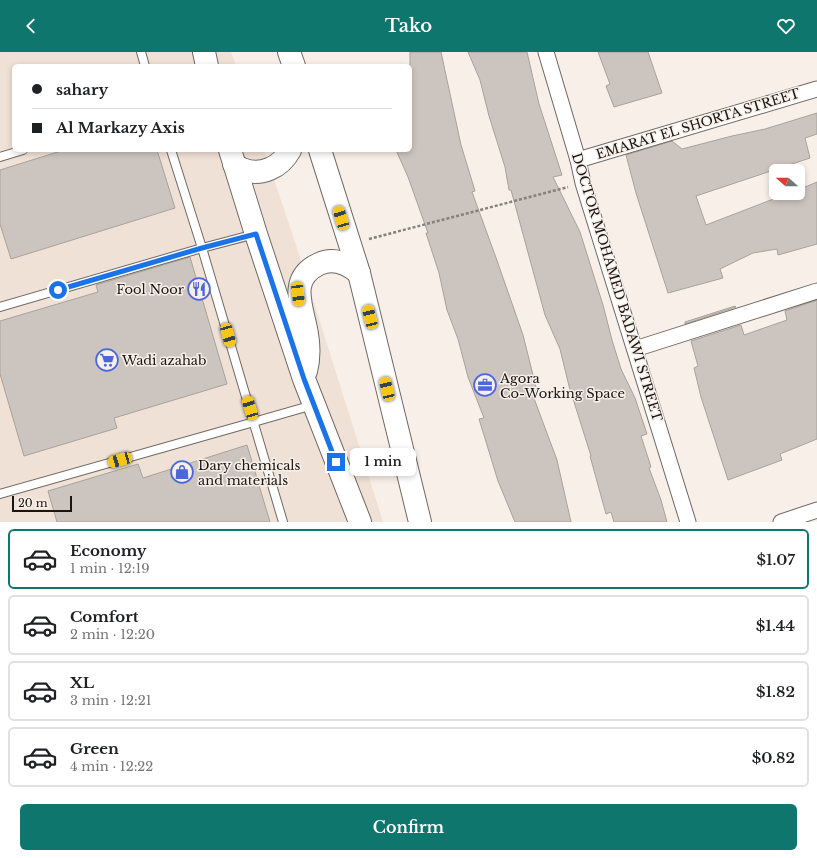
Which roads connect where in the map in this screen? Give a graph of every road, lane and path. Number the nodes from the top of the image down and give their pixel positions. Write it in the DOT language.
graph roads {
  1 [pos="141,52"];
  2 [pos="204,52"];
  3 [pos="289,52"];
  4 [pos="546,52"];
  5 [pos="144,64"];
  6 [pos="207,64"];
  7 [pos="293,64"];
  8 [pos="817,89"];
  9 [pos="16,152"];
  10 [pos="172,152"];
  11 [pos="289,152"];
  12 [pos="321,152"];
  13 [pos="0,157"];
  14 [pos="232,157"];
  15 [pos="578,160"];
  16 [pos="584,183"];
  17 [pos="256,234"];
  18 [pos="350,244"];
  19 [pos="202,248"];
  20 [pos="359,273"];
  21 [pos="817,291"];
  22 [pos="0,307"];
  23 [pos="635,349"];
  24 [pos="304,379"];
  25 [pos="314,404"];
  26 [pos="254,422"];
  27 [pos="0,494"];
  28 [pos="817,510"];
  29 [pos="284,522"];
  30 [pos="360,522"];
  31 [pos="420,522"];
  32 [pos="688,522"];
  33 [pos="781,522"];
  1 -- 5 [label="lane"];
  2 -- 6 [label="main road"];
  3 -- 7 [label="main road"];
  4 -- 15 [label="street, DOCTOR MOHAMED BADAWI STREET"];
  8 -- 15 [label="street, EMARAT EL SHORTA STREET"];
  9 -- 13 [label="lane"];
  10 -- 19 [label="lane"];
  11 -- 14 [label="main road"];
  12 -- 18 [label="main road"];
  14 -- 17 [label="main road"];
  15 -- 16 [label="street, DOCTOR MOHAMED BADAWI STREET"];
  16 -- 18 [label="path"];
  16 -- 23 [label="street, DOCTOR MOHAMED BADAWI STREET"];
  17 -- 19 [label="lane"];
  17 -- 24 [label="main road"];
  18 -- 20 [label="main road"];
  19 -- 22 [label="lane"];
  19 -- 26 [label="lane"];
  20 -- 24 [label="main road"];
  20 -- 31 [label="main road"];
  21 -- 23 [label="street"];
  23 -- 32 [label="street, DOCTOR MOHAMED BADAWI STREET"];
  24 -- 25 [label="main road"];
  25 -- 26 [label="lane"];
  25 -- 30 [label="main road"];
  26 -- 27 [label="lane"];
  26 -- 29 [label="lane"];
  28 -- 33 [label="street"];
}
